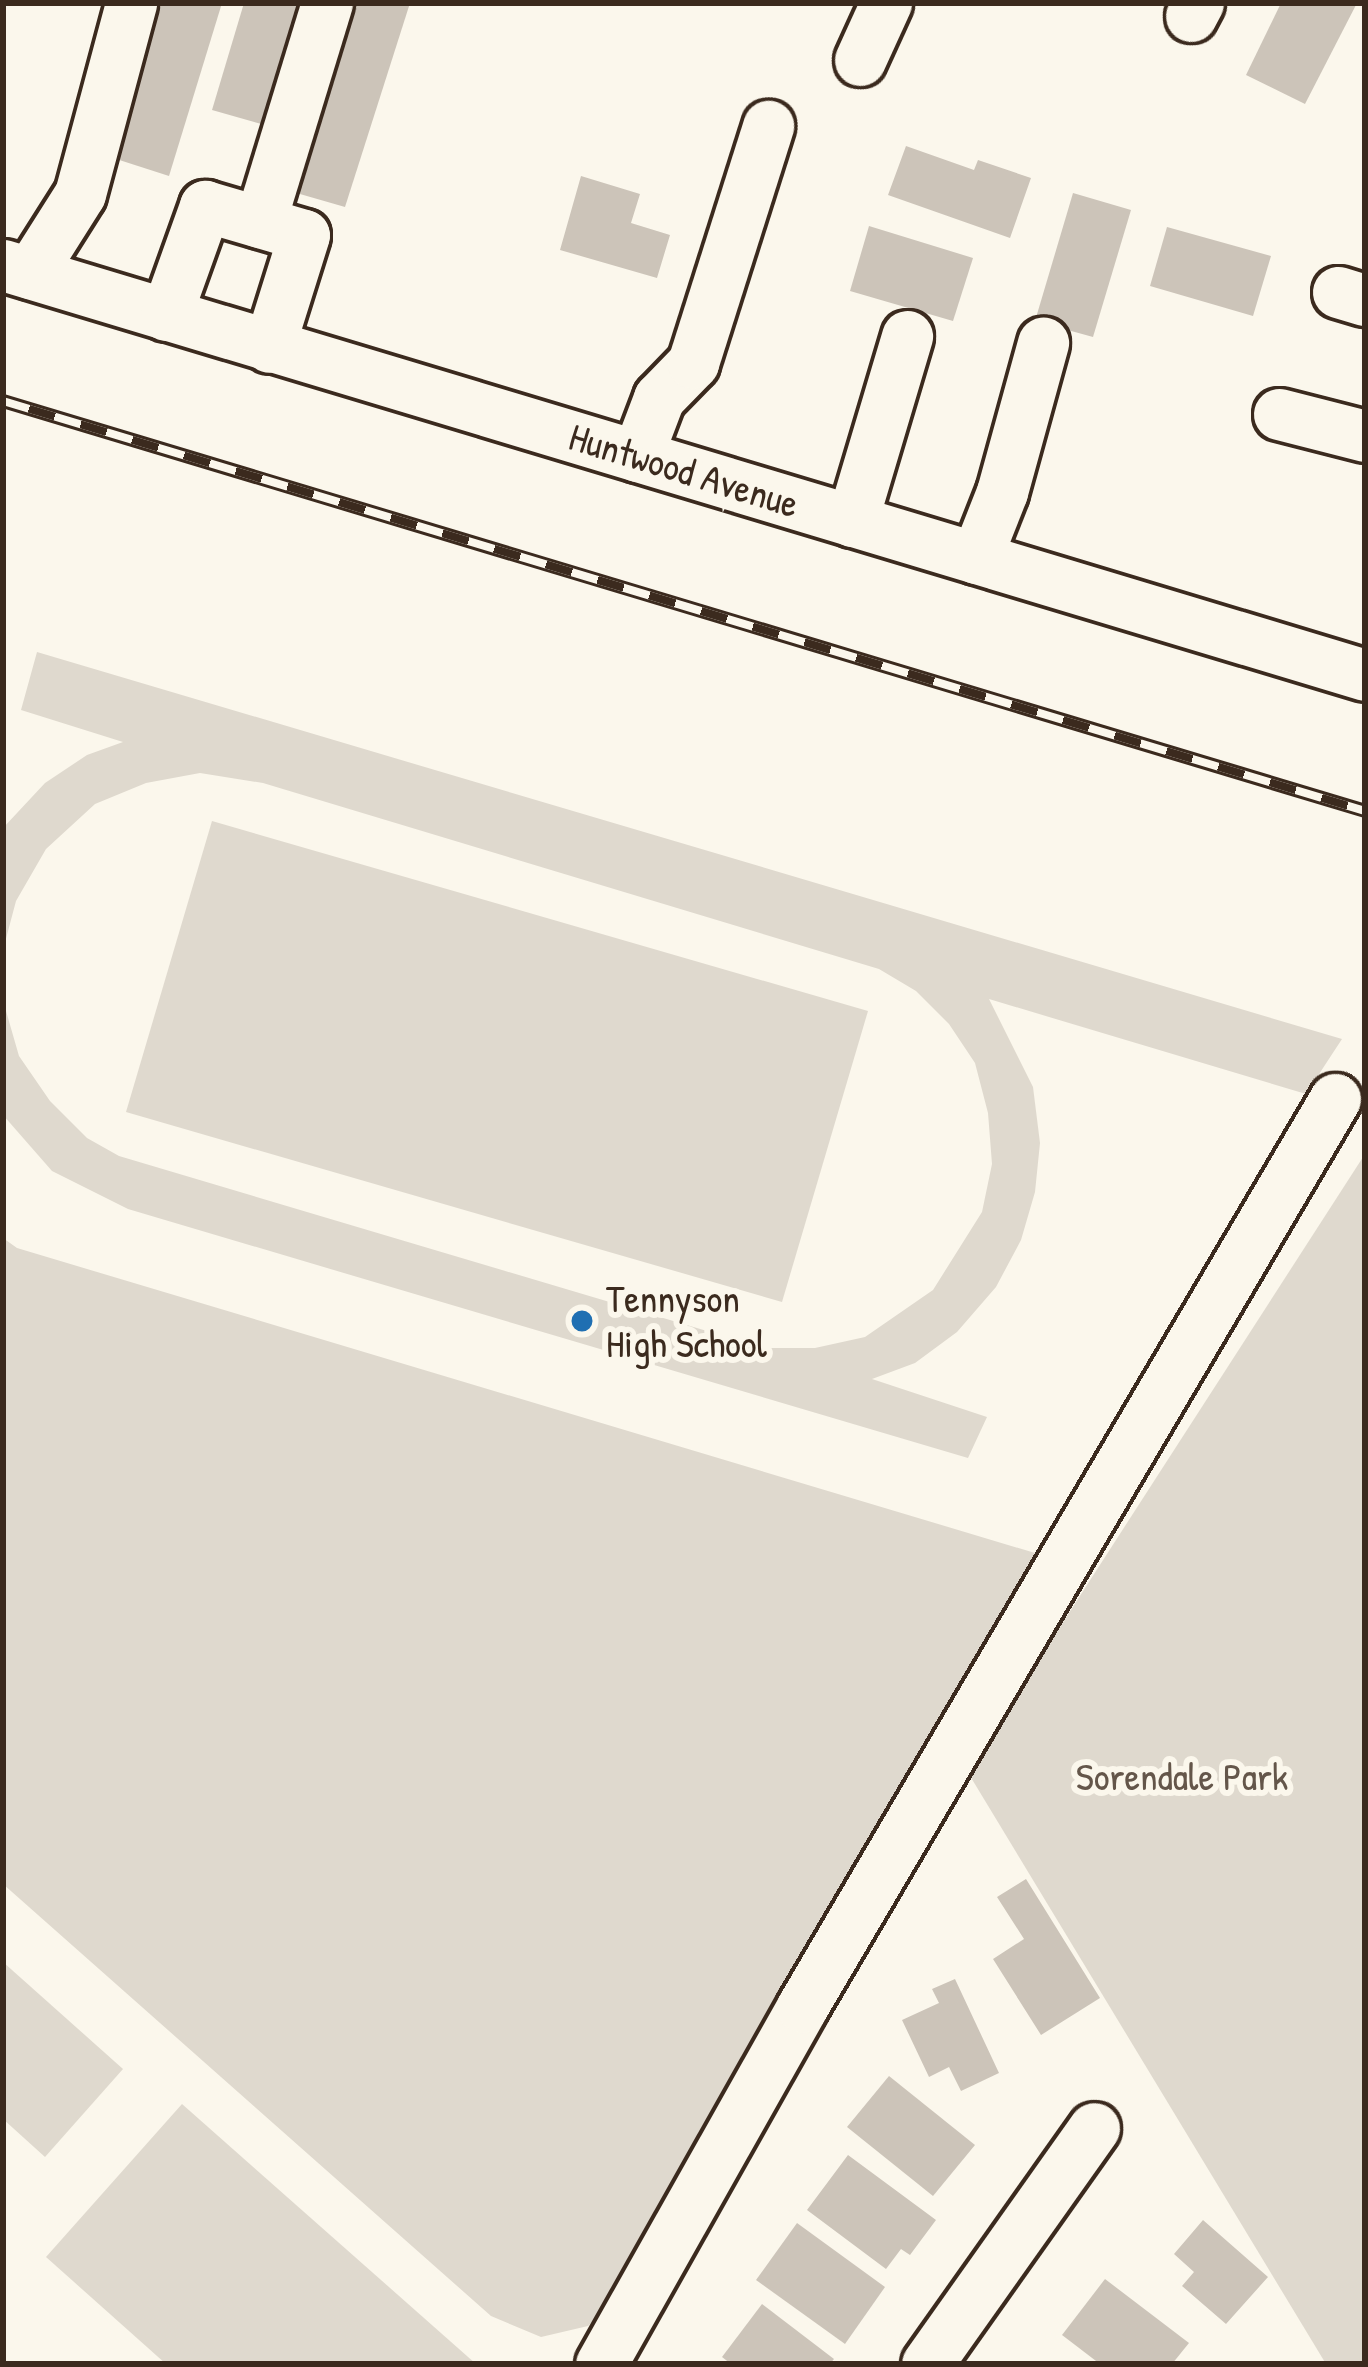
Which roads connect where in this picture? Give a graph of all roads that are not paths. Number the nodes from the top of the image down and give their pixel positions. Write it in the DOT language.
graph roads {
  1 [pos="131,3"];
  2 [pos="327,3"];
  3 [pos="886,3"];
  4 [pos="860,60"];
  5 [pos="768,126"];
  6 [pos="282,228"];
  7 [pos="16,269"];
  8 [pos="166,315"];
  9 [pos="907,336"];
  10 [pos="1043,343"];
  11 [pos="269,347"];
  12 [pos="1279,414"];
  13 [pos="1365,436"];
  14 [pos="638,456"];
  15 [pos="852,520"];
  16 [pos="976,557"];
  17 [pos="1360,663"];
  18 [pos="1335,1100"];
  19 [pos="1094,2128"];
  20 [pos="601,2364"];
  21 [pos="926,2364"];
  1 -- 7 [label="street"];
  2 -- 6 [label="street"];
  3 -- 4 [label="street"];
  5 -- 14 [label="street"];
  6 -- 8 [label="street"];
  6 -- 11 [label="street"];
  7 -- 8 [label="street, Huntwood Avenue"];
  8 -- 11 [label="street, Huntwood Avenue"];
  9 -- 15 [label="street"];
  10 -- 16 [label="street"];
  11 -- 14 [label="street, Huntwood Avenue"];
  12 -- 13 [label="street"];
  14 -- 15 [label="street, Huntwood Avenue"];
  15 -- 16 [label="street, Huntwood Avenue"];
  16 -- 17 [label="street, Huntwood Avenue"];
  18 -- 20 [label="street"];
  19 -- 21 [label="street"];
}
